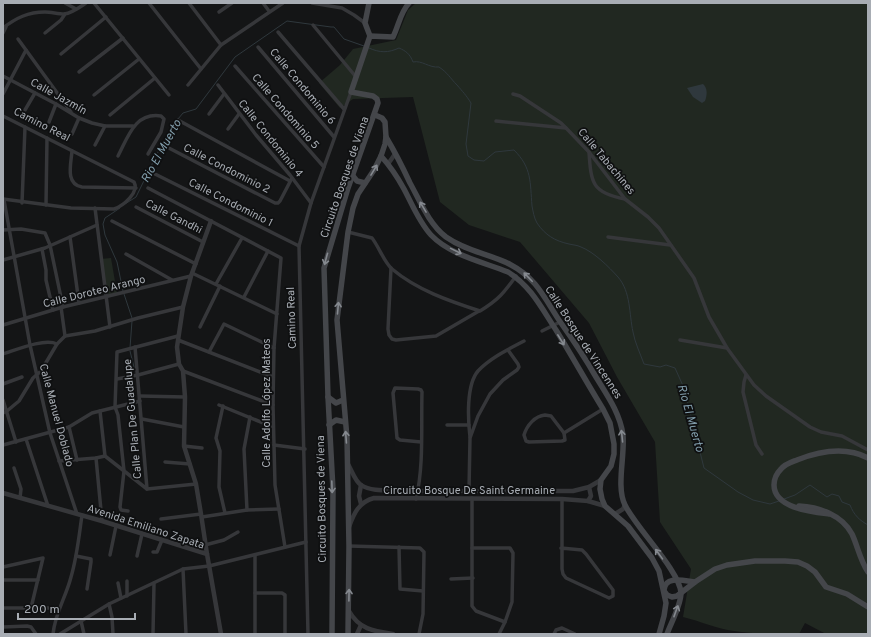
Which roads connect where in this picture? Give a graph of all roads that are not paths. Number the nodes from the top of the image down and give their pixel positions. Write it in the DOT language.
graph roads {
  1 [pos="65,3"];
  2 [pos="86,3"];
  3 [pos="94,3"];
  4 [pos="149,3"];
  5 [pos="189,3"];
  6 [pos="232,3"];
  7 [pos="263,3"];
  8 [pos="283,3"];
  9 [pos="312,3"];
  10 [pos="369,3"];
  11 [pos="409,3"];
  12 [pos="226,4"];
  13 [pos="76,9"];
  14 [pos="269,11"];
  15 [pos="219,12"];
  16 [pos="65,14"];
  17 [pos="106,17"];
  18 [pos="365,24"];
  19 [pos="312,25"];
  20 [pos="5,27"];
  21 [pos="278,32"];
  22 [pos="3,33"];
  23 [pos="44,34"];
  24 [pos="370,37"];
  25 [pos="122,38"];
  26 [pos="18,39"];
  27 [pos="221,45"];
  28 [pos="258,47"];
  29 [pos="26,50"];
  30 [pos="61,54"];
  31 [pos="139,59"];
  32 [pos="235,66"];
  33 [pos="201,69"];
  34 [pos="79,72"];
  35 [pos="3,76"];
  36 [pos="356,77"];
  37 [pos="155,78"];
  38 [pos="11,80"];
  39 [pos="188,85"];
  40 [pos="218,85"];
  41 [pos="351,92"];
  42 [pos="35,93"];
  43 [pos="3,94"];
  44 [pos="224,94"];
  45 [pos="513,94"];
  46 [pos="94,95"];
  47 [pos="168,95"];
  48 [pos="56,104"];
  49 [pos="344,109"];
  50 [pos="25,110"];
  51 [pos="209,114"];
  52 [pos="240,114"];
  53 [pos="73,115"];
  54 [pos="110,115"];
  55 [pos="375,115"];
  56 [pos="3,116"];
  57 [pos="79,118"];
  58 [pos="3,119"];
  59 [pos="178,120"];
  60 [pos="496,121"];
  61 [pos="49,122"];
  62 [pos="106,126"];
  63 [pos="133,126"];
  64 [pos="25,127"];
  65 [pos="228,129"];
  66 [pos="567,129"];
  67 [pos="72,134"];
  68 [pos="334,137"];
  69 [pos="386,137"];
  70 [pos="47,138"];
  71 [pos="96,145"];
  72 [pos="165,146"];
  73 [pos="72,151"];
  74 [pos="589,152"];
  75 [pos="148,154"];
  76 [pos="395,154"];
  77 [pos="118,156"];
  78 [pos="381,156"];
  79 [pos="388,164"];
  80 [pos="324,167"];
  81 [pos="155,174"];
  82 [pos="353,176"];
  83 [pos="291,179"];
  84 [pos="365,183"];
  85 [pos="136,188"];
  86 [pos="148,188"];
  87 [pos="348,188"];
  88 [pos="358,194"];
  89 [pos="625,199"];
  90 [pos="3,200"];
  91 [pos="22,203"];
  92 [pos="311,203"];
  93 [pos="46,205"];
  94 [pos="136,207"];
  95 [pos="95,208"];
  96 [pos="112,221"];
  97 [pos="211,221"];
  98 [pos="97,225"];
  99 [pos="3,230"];
  100 [pos="9,230"];
  101 [pos="348,232"];
  102 [pos="70,237"];
  103 [pos="608,237"];
  104 [pos="242,238"];
  105 [pos="204,242"];
  106 [pos="50,245"];
  107 [pos="670,245"];
  108 [pos="299,246"];
  109 [pos="42,249"];
  110 [pos="268,251"];
  111 [pos="126,254"];
  112 [pos="14,256"];
  113 [pos="3,260"];
  114 [pos="196,264"];
  115 [pos="391,268"];
  116 [pos="191,274"];
  117 [pos="516,276"];
  118 [pos="172,280"];
  119 [pos="218,285"];
  120 [pos="106,296"];
  121 [pos="244,297"];
  122 [pos="80,303"];
  123 [pos="62,307"];
  124 [pos="183,307"];
  125 [pos="53,310"];
  126 [pos="480,311"];
  127 [pos="276,314"];
  128 [pos="24,319"];
  129 [pos="560,322"];
  130 [pos="3,325"];
  131 [pos="110,326"];
  132 [pos="200,327"];
  133 [pos="553,327"];
  134 [pos="542,331"];
  135 [pos="65,336"];
  136 [pos="178,338"];
  137 [pos="680,340"];
  138 [pos="524,341"];
  139 [pos="57,344"];
  140 [pos="30,345"];
  141 [pos="134,347"];
  142 [pos="274,348"];
  143 [pos="727,348"];
  144 [pos="508,350"];
  145 [pos="209,352"];
  146 [pos="3,354"];
  147 [pos="179,364"];
  148 [pos="183,371"];
  149 [pos="37,375"];
  150 [pos="138,375"];
  151 [pos="746,375"];
  152 [pos="22,377"];
  153 [pos="273,377"];
  154 [pos="116,379"];
  155 [pos="3,384"];
  156 [pos="140,396"];
  157 [pos="185,397"];
  158 [pos="328,397"];
  159 [pos="3,400"];
  160 [pos="343,400"];
  161 [pos="140,402"];
  162 [pos="219,405"];
  163 [pos="273,405"];
  164 [pos="223,406"];
  165 [pos="116,407"];
  166 [pos="603,409"];
  167 [pos="7,411"];
  168 [pos="100,411"];
  169 [pos="3,413"];
  170 [pos="250,417"];
  171 [pos="142,419"];
  172 [pos="345,422"];
  173 [pos="329,425"];
  174 [pos="469,425"];
  175 [pos="447,426"];
  176 [pos="69,427"];
  177 [pos="184,427"];
  178 [pos="273,427"];
  179 [pos="50,433"];
  180 [pos="564,433"];
  181 [pos="470,438"];
  182 [pos="26,439"];
  183 [pos="16,442"];
  184 [pos="421,442"];
  185 [pos="3,444"];
  186 [pos="274,445"];
  187 [pos="184,446"];
  188 [pos="202,448"];
  189 [pos="305,449"];
  190 [pos="868,450"];
  191 [pos="762,454"];
  192 [pos="105,456"];
  193 [pos="96,458"];
  194 [pos="868,458"];
  195 [pos="77,460"];
  196 [pos="59,461"];
  197 [pos="165,462"];
  198 [pos="347,463"];
  199 [pos="190,464"];
  200 [pos="610,466"];
  201 [pos="14,468"];
  202 [pos="622,469"];
  203 [pos="124,471"];
  204 [pos="602,480"];
  205 [pos="196,484"];
  206 [pos="361,485"];
  207 [pos="589,487"];
  208 [pos="147,489"];
  209 [pos="418,490"];
  210 [pos="469,490"];
  211 [pos="3,493"];
  212 [pos="20,498"];
  213 [pos="472,498"];
  214 [pos="416,499"];
  215 [pos="562,500"];
  216 [pos="588,501"];
  217 [pos="361,504"];
  218 [pos="625,505"];
  219 [pos="48,506"];
  220 [pos="605,506"];
  221 [pos="279,509"];
  222 [pos="247,510"];
  223 [pos="128,511"];
  224 [pos="225,513"];
  225 [pos="77,514"];
  226 [pos="615,514"];
  227 [pos="202,515"];
  228 [pos="82,516"];
  229 [pos="162,519"];
  230 [pos="102,521"];
  231 [pos="116,526"];
  232 [pos="349,528"];
  233 [pos="238,532"];
  234 [pos="142,534"];
  235 [pos="162,540"];
  236 [pos="306,542"];
  237 [pos="205,545"];
  238 [pos="349,546"];
  239 [pos="285,547"];
  240 [pos="400,547"];
  241 [pos="472,548"];
  242 [pos="561,548"];
  243 [pos="153,552"];
  244 [pos="207,554"];
  245 [pos="110,555"];
  246 [pos="76,556"];
  247 [pos="137,556"];
  248 [pos="255,556"];
  249 [pos="209,566"];
  250 [pos="3,567"];
  251 [pos="183,569"];
  252 [pos="868,572"];
  253 [pos="473,578"];
  254 [pos="451,579"];
  255 [pos="3,580"];
  256 [pos="38,580"];
  257 [pos="676,580"];
  258 [pos="127,581"];
  259 [pos="695,582"];
  260 [pos="118,583"];
  261 [pos="154,583"];
  262 [pos="87,589"];
  263 [pos="424,591"];
  264 [pos="664,591"];
  265 [pos="255,593"];
  266 [pos="681,594"];
  267 [pos="127,596"];
  268 [pos="121,598"];
  269 [pos="108,604"];
  270 [pos="868,606"];
  271 [pos="3,608"];
  272 [pos="31,608"];
  273 [pos="59,608"];
  274 [pos="349,611"];
  275 [pos="81,621"];
  276 [pos="505,622"];
  277 [pos="361,625"];
  278 [pos="3,627"];
  279 [pos="36,634"];
  280 [pos="54,634"];
  281 [pos="60,634"];
  282 [pos="84,634"];
  283 [pos="113,634"];
  284 [pos="153,634"];
  285 [pos="186,634"];
  286 [pos="221,634"];
  287 [pos="255,634"];
  288 [pos="285,634"];
  289 [pos="308,634"];
  290 [pos="332,634"];
  291 [pos="348,634"];
  292 [pos="357,634"];
  293 [pos="393,634"];
  294 [pos="419,634"];
  295 [pos="499,634"];
  296 [pos="554,634"];
  297 [pos="575,634"];
  298 [pos="659,634"];
  299 [pos="667,634"];
  1 -- 13 [label="street"];
  2 -- 13 [label="street"];
  3 -- 17 [label="street"];
  4 -- 33 [label="street"];
  5 -- 27 [label="street"];
  6 -- 12 [label="street"];
  7 -- 14 [label="street"];
  8 -- 14 [label="street"];
  9 -- 18 [label="street"];
  10 -- 18 [label="main road"];
  11 -- 24 [label="main road"];
  12 -- 15 [label="street"];
  13 -- 16 [label="street"];
  14 -- 27 [label="street"];
  16 -- 20 [label="street"];
  16 -- 23 [label="street"];
  17 -- 25 [label="street"];
  17 -- 30 [label="street"];
  18 -- 24 [label="main road"];
  19 -- 36 [label="street"];
  20 -- 22 [label="street"];
  21 -- 49 [label="street"];
  24 -- 36 [label="main road, Camino Real"];
  25 -- 31 [label="street"];
  25 -- 34 [label="street"];
  26 -- 29 [label="street"];
  27 -- 33 [label="street"];
  28 -- 68 [label="street, Calle Condominio 6"];
  29 -- 38 [label="street"];
  29 -- 53 [label="street"];
  31 -- 37 [label="street"];
  31 -- 46 [label="street"];
  32 -- 80 [label="street, Calle Condominio 5"];
  33 -- 39 [label="street"];
  35 -- 38 [label="street, Calle Jazmín"];
  36 -- 41 [label="main road, Camino Real"];
  37 -- 47 [label="street"];
  37 -- 54 [label="street"];
  38 -- 42 [label="street, Calle Jazmín"];
  38 -- 43 [label="street"];
  40 -- 44 [label="street, Calle Condominio 4"];
  41 -- 49 [label="street, Camino Real"];
  41 -- 55 [label="main road"];
  42 -- 48 [label="street, Calle Jazmín"];
  42 -- 50 [label="street"];
  44 -- 51 [label="street"];
  44 -- 52 [label="street, Calle Condominio 4"];
  45 -- 66 [label="street, Calle Tabachines"];
  48 -- 53 [label="street, Calle Jazmín"];
  48 -- 61 [label="street"];
  49 -- 68 [label="street, Camino Real"];
  52 -- 65 [label="street"];
  52 -- 83 [label="street, Calle Condominio 4"];
  53 -- 57 [label="street, Calle Jazmín"];
  55 -- 69 [label="main road, Circuito Bosques de Viena"];
  55 -- 82 [label="main road, Circuito Bosques de Viena"];
  56 -- 58 [label="street"];
  56 -- 64 [label="street, Camino Real"];
  57 -- 62 [label="street, Calle Jazmín"];
  57 -- 67 [label="street"];
  59 -- 83 [label="street"];
  60 -- 66 [label="street"];
  62 -- 63 [label="street, Calle Jazmín"];
  62 -- 71 [label="street"];
  63 -- 75 [label="street"];
  63 -- 77 [label="street"];
  64 -- 70 [label="street, Camino Real"];
  64 -- 91 [label="street"];
  66 -- 74 [label="street, Calle Tabachines"];
  68 -- 80 [label="street, Camino Real"];
  69 -- 76 [label="main road, Calle Bosque de Vincennes"];
  69 -- 78 [label="main road, Circuito Bosques de Viena"];
  70 -- 73 [label="street, Camino Real"];
  70 -- 93 [label="street"];
  72 -- 83 [label="street, Calle Condominio 2"];
  73 -- 85 [label="street, Camino Real"];
  73 -- 85 [label="street"];
  74 -- 89 [label="street, Calle Tabachines"];
  74 -- 89 [label="street"];
  76 -- 79 [label="street"];
  129 -- 76 [label="main road, Calle Bosque de Vincennes, one-way"];
  78 -- 79 [label="main road, Calle Bosque de Vincennes"];
  84 -- 78 [label="main road, Circuito Bosques de Viena, one-way"];
  79 -- 117 [label="main road, Calle Bosque de Vincennes, one-way"];
  80 -- 92 [label="street, Camino Real"];
  81 -- 108 [label="street, Calle Condominio 1"];
  82 -- 84 [label="main road"];
  82 -- 87 [label="main road, Circuito Bosques de Viena"];
  83 -- 92 [label="street, Calle Condominio 4"];
  84 -- 88 [label="main road, Circuito Bosques de Viena"];
  85 -- 95 [label="street"];
  86 -- 97 [label="street"];
  87 -- 88 [label="main road"];
  87 -- 158 [label="main road, Circuito Bosques de Viena, one-way"];
  88 -- 101 [label="main road, Circuito Bosques de Viena"];
  89 -- 107 [label="street, Calle Tabachines"];
  90 -- 91 [label="street"];
  90 -- 100 [label="street, Calle Manuel Doblado"];
  91 -- 93 [label="street"];
  92 -- 108 [label="street, Camino Real"];
  93 -- 95 [label="street"];
  94 -- 105 [label="street, Calle Gandhi"];
  95 -- 98 [label="street"];
  96 -- 114 [label="street"];
  97 -- 104 [label="street"];
  97 -- 105 [label="street"];
  98 -- 102 [label="street"];
  98 -- 120 [label="street"];
  99 -- 100 [label="street"];
  100 -- 106 [label="street"];
  100 -- 112 [label="street, Calle Manuel Doblado"];
  101 -- 115 [label="street"];
  160 -- 101 [label="main road, Circuito Bosques de Viena, one-way"];
  102 -- 106 [label="street"];
  102 -- 122 [label="street"];
  103 -- 107 [label="street"];
  104 -- 110 [label="street"];
  104 -- 119 [label="street"];
  105 -- 114 [label="street"];
  106 -- 109 [label="street"];
  106 -- 123 [label="street"];
  107 -- 143 [label="street, Calle Tabachines"];
  108 -- 189 [label="street, Camino Real"];
  109 -- 112 [label="street"];
  109 -- 125 [label="street"];
  110 -- 121 [label="street"];
  110 -- 127 [label="street, Calle Adolfo López Mateos"];
  111 -- 118 [label="street"];
  112 -- 113 [label="street"];
  112 -- 128 [label="street, Calle Manuel Doblado"];
  114 -- 116 [label="street"];
  115 -- 126 [label="street"];
  115 -- 126 [label="street"];
  116 -- 118 [label="street, Calle Doroteo Arango"];
  116 -- 119 [label="street"];
  116 -- 124 [label="street"];
  117 -- 126 [label="street"];
  117 -- 133 [label="main road, Calle Bosque de Vincennes"];
  118 -- 120 [label="street, Calle Doroteo Arango"];
  119 -- 121 [label="street"];
  119 -- 132 [label="street"];
  120 -- 122 [label="street, Calle Doroteo Arango"];
  120 -- 131 [label="street"];
  121 -- 127 [label="street"];
  122 -- 123 [label="street, Calle Doroteo Arango"];
  123 -- 125 [label="street, Calle Doroteo Arango"];
  123 -- 135 [label="street"];
  124 -- 131 [label="street"];
  124 -- 136 [label="street"];
  125 -- 128 [label="street, Calle Doroteo Arango"];
  127 -- 142 [label="street, Calle Adolfo López Mateos"];
  128 -- 130 [label="street, Calle Doroteo Arango"];
  128 -- 140 [label="street, Calle Manuel Doblado"];
  129 -- 133 [label="street"];
  202 -- 129 [label="main road, Calle Bosque de Vincennes, one-way"];
  131 -- 135 [label="street"];
  133 -- 134 [label="street"];
  133 -- 166 [label="main road, Calle Bosque de Vincennes, one-way"];
  135 -- 139 [label="street"];
  136 -- 141 [label="street"];
  136 -- 145 [label="street"];
  136 -- 147 [label="street"];
  137 -- 143 [label="street"];
  138 -- 144 [label="street"];
  139 -- 140 [label="street"];
  139 -- 149 [label="street"];
  140 -- 146 [label="street"];
  140 -- 149 [label="street, Calle Manuel Doblado"];
  141 -- 150 [label="street, Calle Plan De Guadalupe"];
  141 -- 154 [label="street"];
  142 -- 145 [label="street"];
  142 -- 153 [label="street, Calle Adolfo López Mateos"];
  143 -- 151 [label="street, Calle Tabachines"];
  144 -- 174 [label="street"];
  144 -- 181 [label="street"];
  145 -- 153 [label="street"];
  147 -- 148 [label="street"];
  147 -- 150 [label="street"];
  148 -- 157 [label="street"];
  148 -- 163 [label="street"];
  149 -- 167 [label="street"];
  149 -- 179 [label="street, Calle Manuel Doblado"];
  150 -- 154 [label="street"];
  150 -- 156 [label="street, Calle Plan De Guadalupe"];
  151 -- 190 [label="street, Calle Tabachines"];
  151 -- 191 [label="street"];
  152 -- 155 [label="street"];
  153 -- 163 [label="street, Calle Adolfo López Mateos"];
  154 -- 165 [label="street"];
  156 -- 157 [label="street"];
  156 -- 161 [label="street, Calle Plan De Guadalupe"];
  157 -- 177 [label="street"];
  158 -- 160 [label="main road"];
  158 -- 173 [label="main road, Circuito Bosques de Viena"];
  159 -- 167 [label="street"];
  160 -- 172 [label="main road, Circuito Bosques de Viena"];
  161 -- 165 [label="street"];
  161 -- 171 [label="street, Calle Plan De Guadalupe"];
  162 -- 164 [label="street"];
  163 -- 178 [label="street, Calle Adolfo López Mateos"];
  164 -- 170 [label="street"];
  164 -- 224 [label="street"];
  165 -- 168 [label="street"];
  165 -- 203 [label="street"];
  166 -- 180 [label="street"];
  166 -- 200 [label="main road, Calle Bosque de Vincennes"];
  167 -- 169 [label="street"];
  167 -- 183 [label="street"];
  168 -- 176 [label="street"];
  168 -- 192 [label="street"];
  170 -- 178 [label="street"];
  170 -- 222 [label="street"];
  171 -- 177 [label="street"];
  171 -- 208 [label="street, Calle Plan De Guadalupe"];
  172 -- 173 [label="main road"];
  198 -- 172 [label="main road, Circuito Bosques de Viena, one-way"];
  173 -- 290 [label="main road, Circuito Bosques de Viena, one-way"];
  174 -- 175 [label="street"];
  174 -- 181 [label="street"];
  176 -- 179 [label="street"];
  176 -- 195 [label="street"];
  177 -- 187 [label="street"];
  178 -- 186 [label="street, Calle Adolfo López Mateos"];
  179 -- 182 [label="street"];
  179 -- 196 [label="street, Calle Manuel Doblado"];
  180 -- 180 [label="street"];
  181 -- 210 [label="street"];
  182 -- 183 [label="street"];
  182 -- 219 [label="street"];
  183 -- 185 [label="street"];
  184 -- 184 [label="street"];
  184 -- 209 [label="street"];
  186 -- 189 [label="street"];
  186 -- 221 [label="street, Calle Adolfo López Mateos"];
  187 -- 188 [label="street"];
  187 -- 199 [label="street"];
  189 -- 236 [label="street, Camino Real"];
  192 -- 193 [label="street"];
  192 -- 203 [label="street"];
  193 -- 195 [label="street"];
  193 -- 230 [label="street"];
  194 -- 252 [label="main road"];
  195 -- 196 [label="street"];
  196 -- 225 [label="street, Calle Manuel Doblado"];
  197 -- 199 [label="street"];
  198 -- 206 [label="street"];
  198 -- 232 [label="main road, Circuito Bosques de Viena"];
  199 -- 205 [label="street"];
  200 -- 202 [label="street"];
  200 -- 204 [label="main road, Calle Bosque de Vincennes"];
  201 -- 212 [label="street"];
  202 -- 218 [label="main road, Calle Bosque de Vincennes"];
  203 -- 208 [label="street"];
  203 -- 223 [label="street"];
  204 -- 207 [label="street"];
  204 -- 220 [label="main road"];
  205 -- 208 [label="street"];
  205 -- 227 [label="street"];
  206 -- 209 [label="street"];
  206 -- 217 [label="street"];
  207 -- 210 [label="street"];
  207 -- 216 [label="street"];
  209 -- 210 [label="street"];
  209 -- 214 [label="street"];
  211 -- 212 [label="street, Avenida Emiliano Zapata"];
  212 -- 219 [label="street, Avenida Emiliano Zapata"];
  213 -- 214 [label="street, Circuito Bosque De Saint Germaine"];
  213 -- 215 [label="street, Circuito Bosque De Saint Germaine"];
  213 -- 241 [label="street"];
  214 -- 217 [label="street, Circuito Bosque De Saint Germaine"];
  215 -- 216 [label="street, Circuito Bosque De Saint Germaine"];
  215 -- 242 [label="street"];
  216 -- 220 [label="street, Circuito Bosque De Saint Germaine"];
  217 -- 232 [label="street"];
  218 -- 226 [label="street"];
  257 -- 218 [label="main road, Calle Bosque de Vincennes, one-way"];
  219 -- 225 [label="street, Avenida Emiliano Zapata"];
  220 -- 226 [label="main road"];
  221 -- 222 [label="street"];
  221 -- 239 [label="street, Calle Adolfo López Mateos"];
  222 -- 224 [label="street"];
  224 -- 227 [label="street"];
  225 -- 228 [label="street, Avenida Emiliano Zapata"];
  226 -- 264 [label="main road"];
  227 -- 229 [label="street"];
  227 -- 237 [label="street"];
  228 -- 230 [label="street, Avenida Emiliano Zapata"];
  228 -- 246 [label="street"];
  230 -- 231 [label="street, Avenida Emiliano Zapata"];
  231 -- 234 [label="street, Avenida Emiliano Zapata"];
  231 -- 245 [label="street"];
  232 -- 238 [label="main road, Circuito Bosques de Viena"];
  233 -- 237 [label="street"];
  234 -- 235 [label="street, Avenida Emiliano Zapata"];
  234 -- 247 [label="street"];
  235 -- 243 [label="street"];
  235 -- 244 [label="street, Avenida Emiliano Zapata"];
  236 -- 239 [label="street"];
  236 -- 289 [label="street, Camino Real"];
  237 -- 244 [label="street"];
  238 -- 240 [label="street"];
  274 -- 238 [label="main road, Circuito Bosques de Viena, one-way"];
  239 -- 248 [label="street"];
  240 -- 263 [label="street"];
  240 -- 263 [label="street"];
  241 -- 253 [label="street"];
  241 -- 276 [label="street"];
  242 -- 242 [label="street"];
  244 -- 249 [label="street, Avenida Emiliano Zapata"];
  246 -- 262 [label="street"];
  246 -- 273 [label="street"];
  248 -- 249 [label="street"];
  248 -- 265 [label="street"];
  249 -- 251 [label="street"];
  249 -- 286 [label="street, Avenida Emiliano Zapata"];
  250 -- 256 [label="street"];
  251 -- 261 [label="street"];
  251 -- 285 [label="street"];
  253 -- 254 [label="street"];
  253 -- 276 [label="street"];
  255 -- 256 [label="street"];
  256 -- 272 [label="street"];
  257 -- 259 [label="main road"];
  257 -- 264 [label="main road"];
  257 -- 266 [label="main road, Calle Bosque de Vincennes"];
  258 -- 267 [label="street"];
  259 -- 266 [label="main road"];
  259 -- 270 [label="main road"];
  260 -- 268 [label="street"];
  261 -- 267 [label="street"];
  261 -- 284 [label="street"];
  263 -- 294 [label="street"];
  264 -- 266 [label="main road"];
  264 -- 298 [label="main road"];
  265 -- 287 [label="street"];
  265 -- 288 [label="street"];
  299 -- 266 [label="main road, one-way"];
  267 -- 268 [label="street"];
  268 -- 269 [label="street"];
  269 -- 275 [label="street"];
  269 -- 283 [label="street"];
  271 -- 272 [label="street"];
  272 -- 273 [label="street"];
  273 -- 280 [label="street"];
  274 -- 277 [label="street"];
  274 -- 291 [label="main road, Circuito Bosques de Viena"];
  275 -- 281 [label="street"];
  275 -- 282 [label="street"];
  276 -- 295 [label="street"];
  277 -- 292 [label="street"];
  277 -- 293 [label="street"];
  278 -- 279 [label="street"];
  296 -- 297 [label="street"];
}
